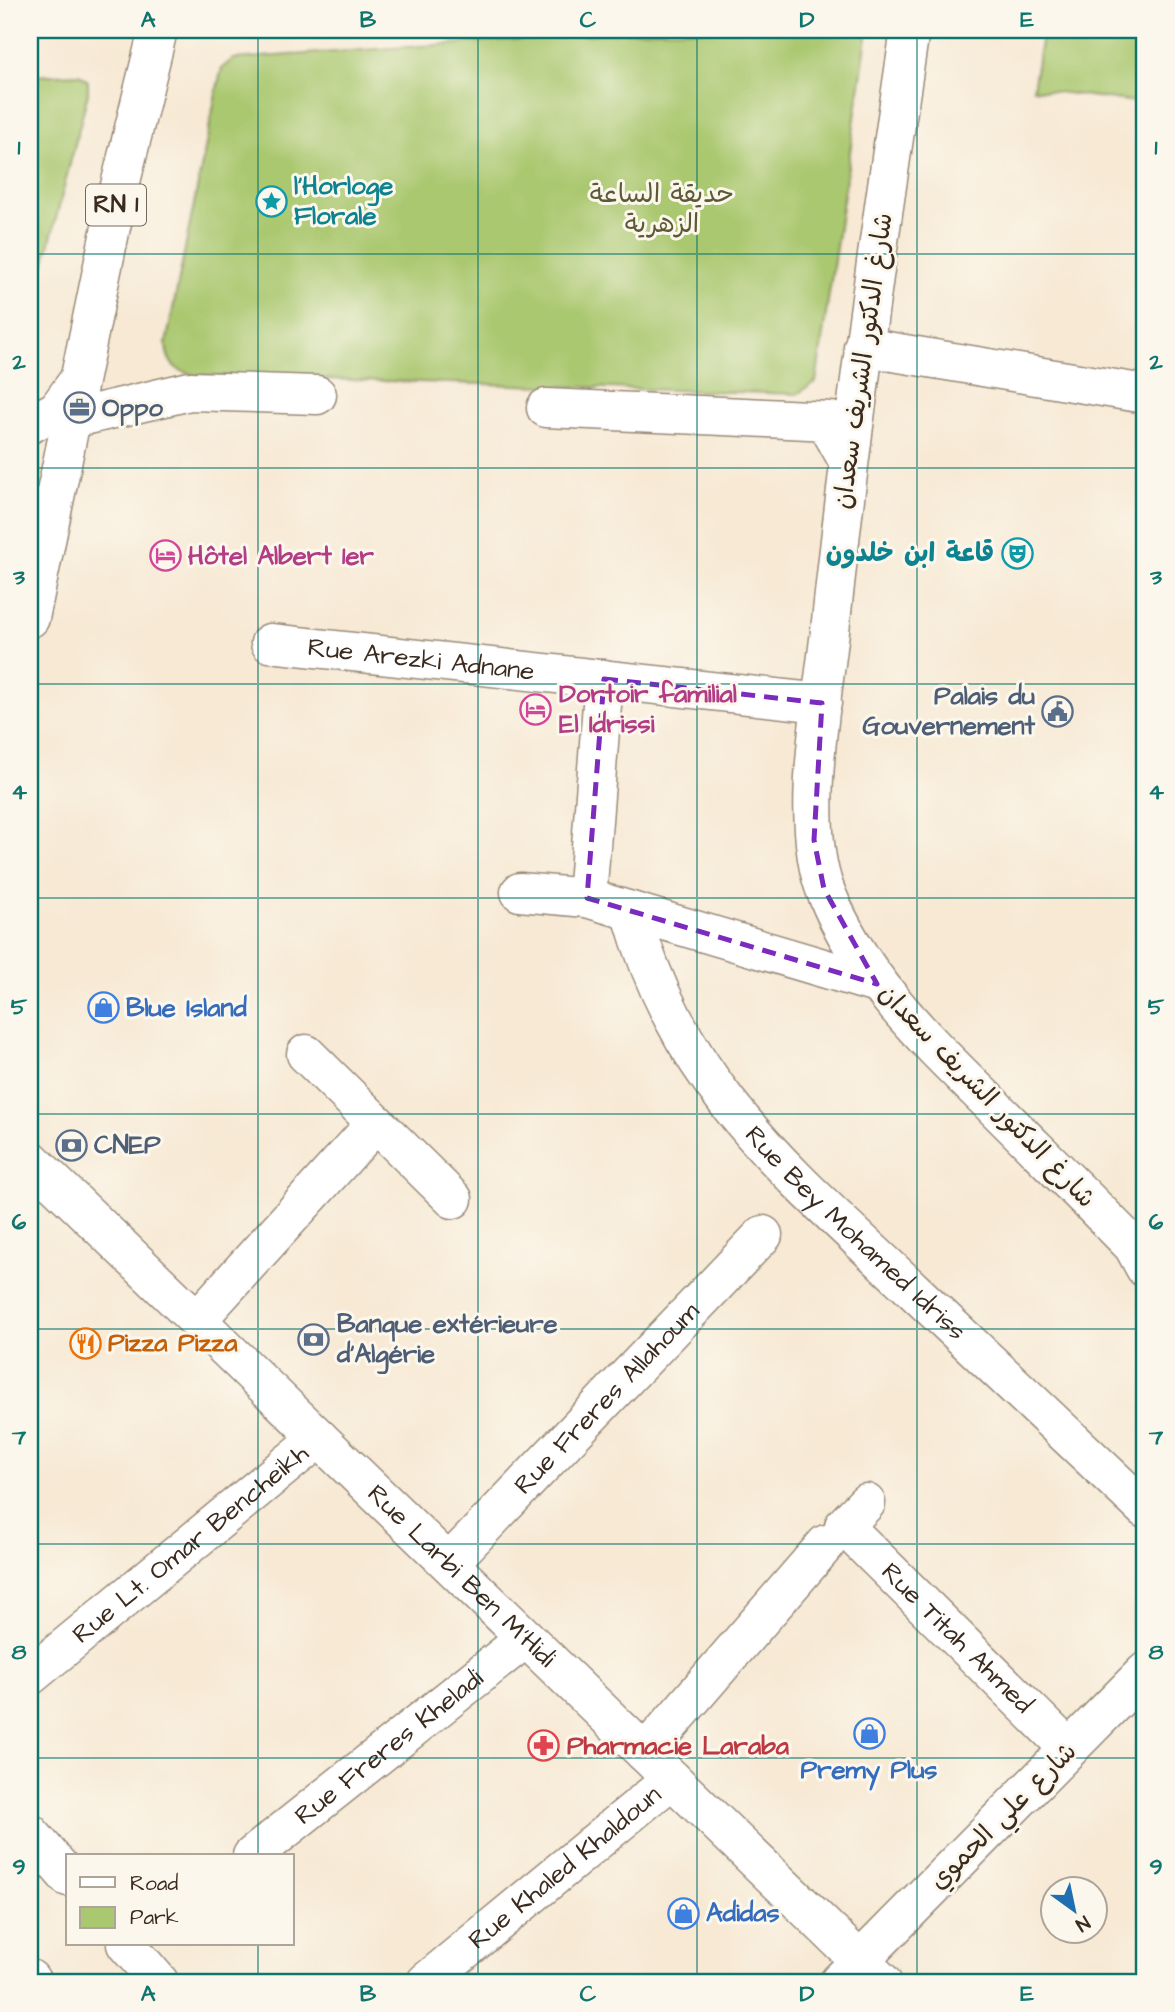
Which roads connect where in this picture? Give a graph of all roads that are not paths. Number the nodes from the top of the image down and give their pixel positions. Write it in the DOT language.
graph roads {
  1 [pos="158,30"];
  2 [pos="910,30"];
  3 [pos="863,347"];
  4 [pos="78,381"];
  5 [pos="1145,394"];
  6 [pos="317,395"];
  7 [pos="546,408"];
  8 [pos="71,419"];
  9 [pos="30,424"];
  10 [pos="848,461"];
  11 [pos="30,618"];
  12 [pos="270,643"];
  13 [pos="604,679"];
  14 [pos="822,703"];
  15 [pos="520,892"];
  16 [pos="587,898"];
  17 [pos="631,911"];
  18 [pos="877,984"];
  19 [pos="306,1054"];
  20 [pos="376,1123"];
  21 [pos="34,1169"];
  22 [pos="453,1199"];
  23 [pos="763,1235"];
  24 [pos="1141,1254"];
  25 [pos="197,1320"];
  26 [pos="319,1438"];
  27 [pos="1145,1509"];
  28 [pos="846,1524"];
  29 [pos="449,1563"];
  30 [pos="526,1638"];
  31 [pos="1145,1672"];
  32 [pos="30,1676"];
  33 [pos="1069,1749"];
  34 [pos="658,1766"];
  35 [pos="30,1833"];
  36 [pos="256,1854"];
  37 [pos="66,1875"];
  38 [pos="134,1946"];
  39 [pos="860,1975"];
  40 [pos="159,1982"];
  41 [pos="426,1982"];
  1 -- 4 [label="street, RN 1"];
  2 -- 3 [label="street, شارغ الدكتور الشريف سعدان"];
  3 -- 5 [label="street"];
  3 -- 10 [label="street, شارغ الدكتور الشريف سعدان"];
  4 -- 8 [label="street"];
  4 -- 9 [label="street, RN 1"];
  6 -- 8 [label="street"];
  7 -- 10 [label="street"];
  8 -- 11 [label="street"];
  10 -- 14 [label="street, شارغ الدكتور الشريف سعدان"];
  12 -- 13 [label="street, Rue Arezki Adnane"];
  13 -- 14 [label="street, Rue Arezki Adnane"];
  13 -- 16 [label="street"];
  14 -- 18 [label="street, شارغ الدكتور الشريف سعدان"];
  15 -- 16 [label="street"];
  16 -- 17 [label="street"];
  17 -- 18 [label="street"];
  17 -- 27 [label="street, Rue Bey Mohamed Idriss"];
  18 -- 24 [label="street, شارغ الدكتور الشريف سعدان"];
  19 -- 20 [label="street"];
  20 -- 22 [label="street"];
  20 -- 25 [label="street"];
  21 -- 25 [label="street, Rue Larbi Ben M'Hidi"];
  23 -- 29 [label="street, Rue Freres Allahoum"];
  25 -- 26 [label="street, Rue Larbi Ben M'Hidi"];
  26 -- 29 [label="street, Rue Larbi Ben M'Hidi"];
  26 -- 32 [label="street, Rue Lt. Omar Bencheikh"];
  28 -- 33 [label="street, Rue Titah Ahmed"];
  28 -- 34 [label="street, Rue Khaled Khaldoun"];
  29 -- 30 [label="street, Rue Larbi Ben M'Hidi"];
  30 -- 34 [label="street, Rue Larbi Ben M'Hidi"];
  30 -- 36 [label="street, Rue Freres Kheladi"];
  31 -- 33 [label="street, شارع علي الحموي"];
  33 -- 39 [label="street, شارع علي الحموي"];
  34 -- 39 [label="street, Rue Larbi Ben M'Hidi"];
  34 -- 41 [label="street, Rue Khaled Khaldoun"];
  35 -- 37 [label="street"];
  38 -- 40 [label="street"];
}
